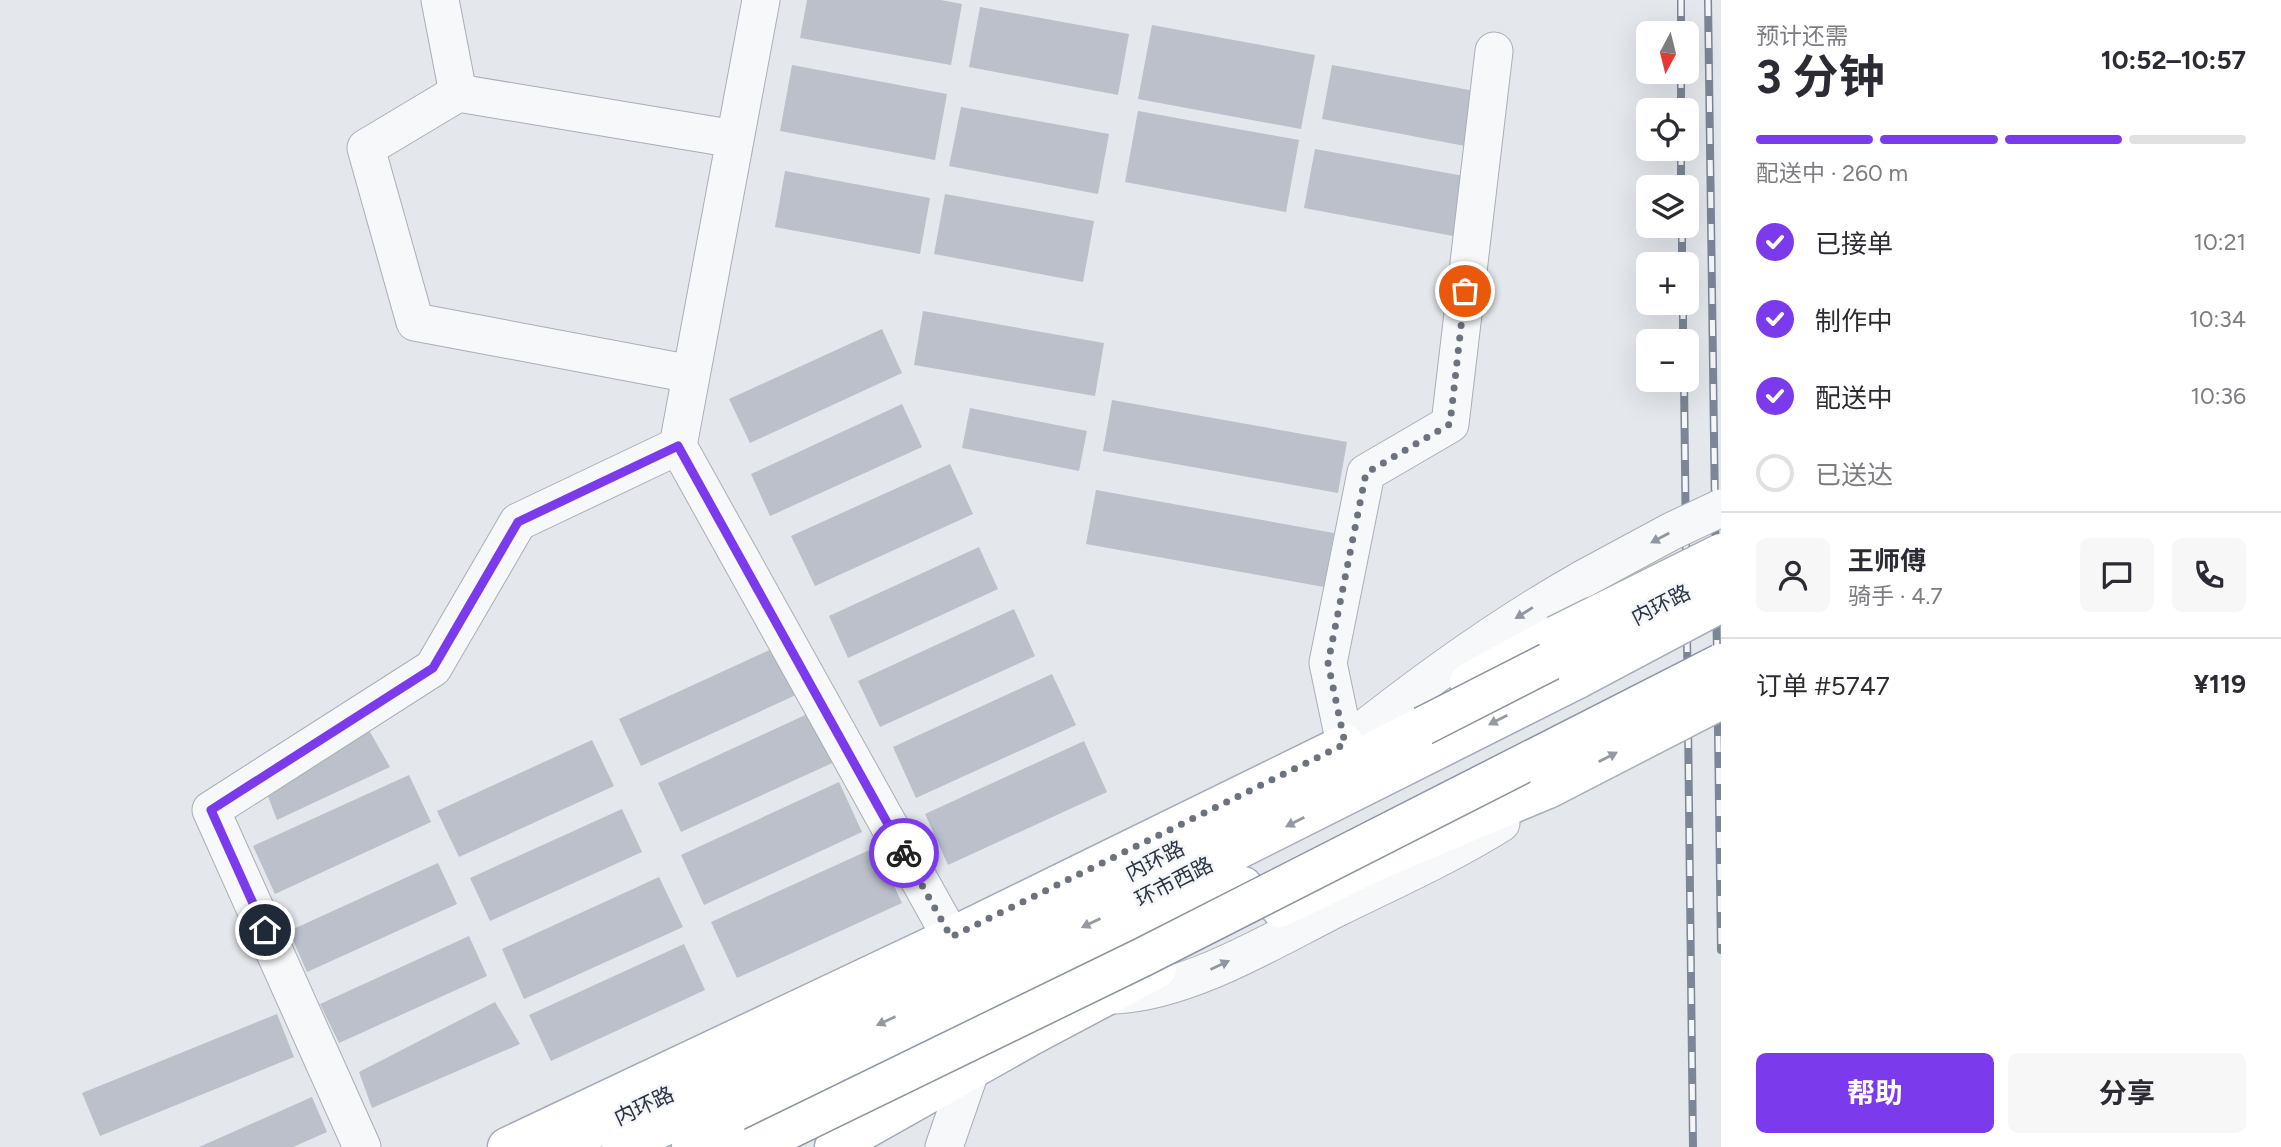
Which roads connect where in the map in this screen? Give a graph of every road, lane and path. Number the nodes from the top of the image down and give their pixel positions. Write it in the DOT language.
graph roads {
  1 [pos="440,0"];
  2 [pos="761,0"];
  3 [pos="1494,51"];
  4 [pos="458,93"];
  5 [pos="735,139"];
  6 [pos="691,374"];
  7 [pos="678,446"];
  8 [pos="1721,508"];
  9 [pos="1716,562"];
  10 [pos="1721,602"];
  11 [pos="1646,617"];
  12 [pos="1556,635"];
  13 [pos="1721,643"];
  14 [pos="1721,663"];
  15 [pos="1569,684"];
  16 [pos="1721,700"];
  17 [pos="1345,744"];
  18 [pos="1548,789"];
  19 [pos="1488,814"];
  20 [pos="1345,836"];
  21 [pos="951,937"];
  22 [pos="1143,957"];
  23 [pos="1086,961"];
  24 [pos="1107,996"];
  25 [pos="970,1072"];
  26 [pos="776,1129"];
  27 [pos="570,1141"];
  28 [pos="362,1147"];
  29 [pos="507,1147"];
  30 [pos="541,1147"];
  31 [pos="621,1147"];
  32 [pos="691,1147"];
  33 [pos="753,1147"];
  34 [pos="788,1147"];
  35 [pos="834,1147"];
  36 [pos="944,1147"];
  1 -- 4 [label="street"];
  2 -- 5 [label="street"];
  3 -- 17 [label="street"];
  4 -- 5 [label="street"];
  4 -- 6 [label="street"];
  5 -- 6 [label="street"];
  6 -- 7 [label="street"];
  7 -- 21 [label="street"];
  7 -- 28 [label="street"];
  8 -- 17 [label="street, one-way, bridge"];
  9 -- 11 [label="main road, bridge"];
  9 -- 12 [label="main road, bridge"];
  9 -- 27 [label="main road, 内环路, bridge"];
  10 -- 11 [label="main road"];
  10 -- 15 [label="main road, 环市西路, bridge"];
  11 -- 12 [label="main road, bridge"];
  11 -- 15 [label="main road, bridge"];
  12 -- 17 [label="main road"];
  13 -- 20 [label="main road, 环市西路"];
  14 -- 22 [label="main road, bridge"];
  15 -- 31 [label="main road, 环市西路, one-way"];
  18 -- 16 [label="main road, one-way, bridge"];
  17 -- 21 [label="main road"];
  18 -- 19 [label="main road"];
  24 -- 18 [label="street, one-way"];
  19 -- 20 [label="main road"];
  19 -- 24 [label="main road"];
  20 -- 23 [label="main road, 环市西路"];
  21 -- 29 [label="main road"];
  22 -- 26 [label="main road, bridge"];
  22 -- 33 [label="main road, bridge"];
  23 -- 24 [label="street"];
  23 -- 26 [label="main road, 环市西路"];
  24 -- 25 [label="main road"];
  25 -- 35 [label="main road"];
  25 -- 36 [label="street"];
  26 -- 32 [label="main road, 环市西路"];
  26 -- 34 [label="street"];
  27 -- 30 [label="main road, 内环路"];
}
